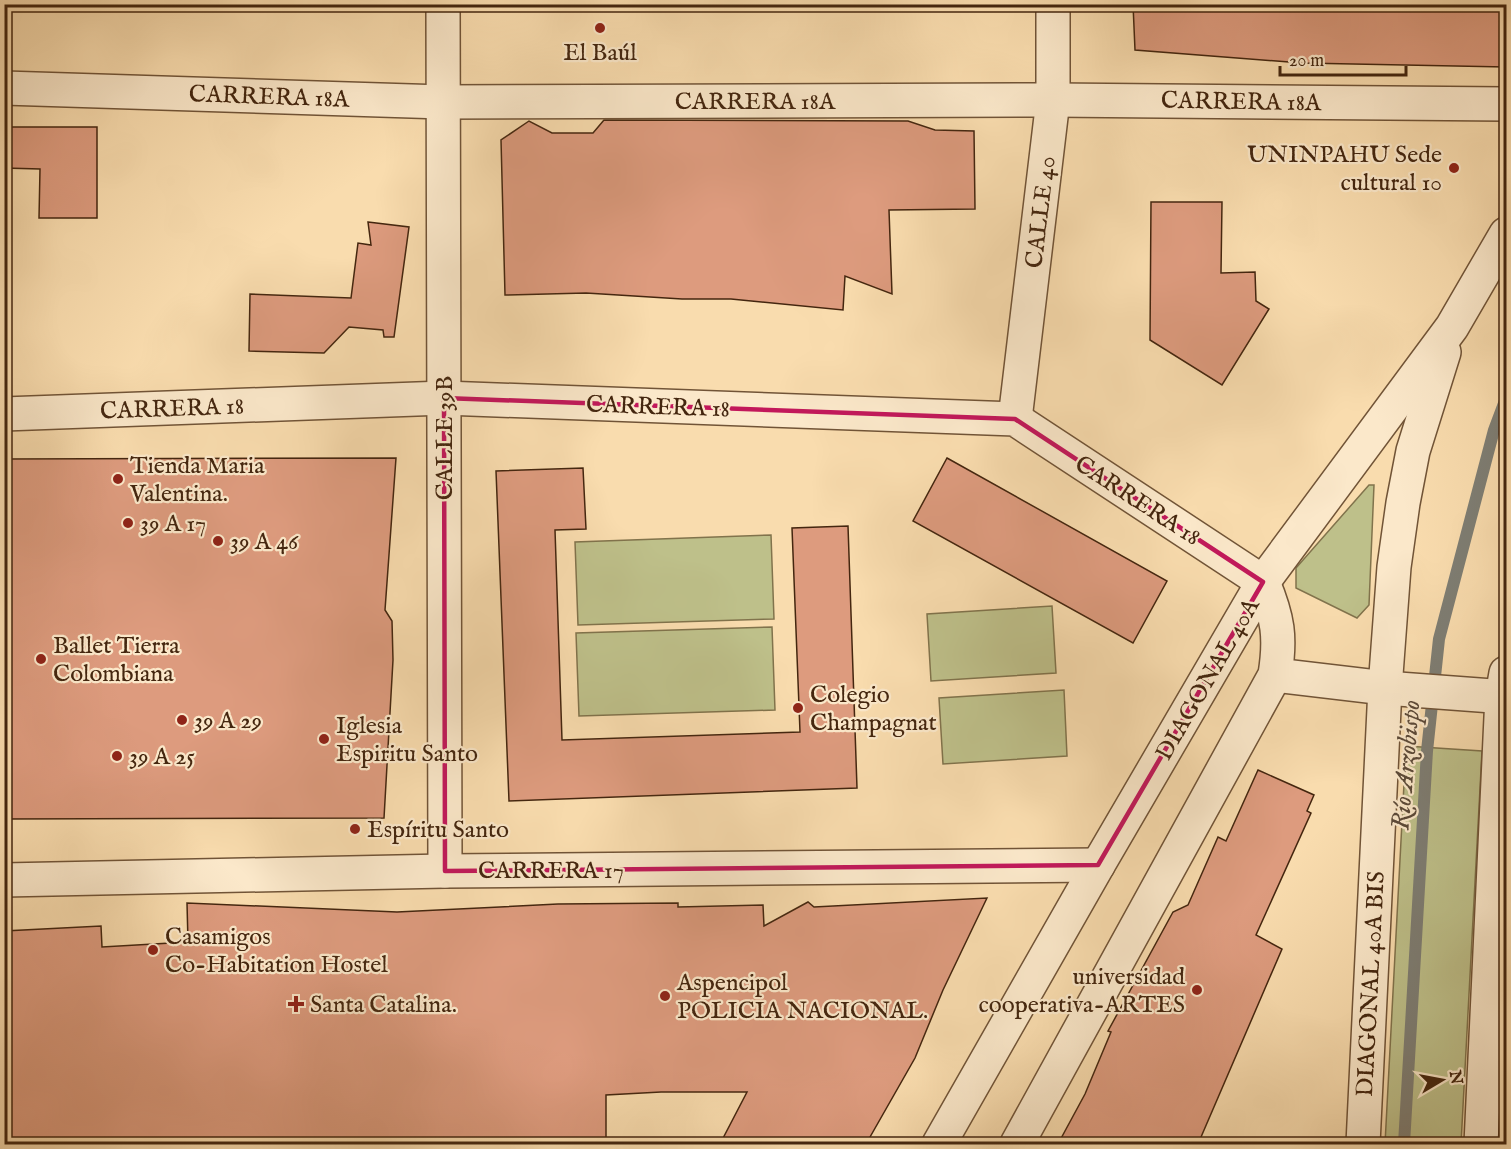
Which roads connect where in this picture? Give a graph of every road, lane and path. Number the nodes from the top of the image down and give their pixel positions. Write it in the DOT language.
graph roads {
  1 [pos="443,4"];
  2 [pos="1053,4"];
  3 [pos="4,88"];
  4 [pos="1053,100"];
  5 [pos="443,102"];
  6 [pos="1506,104"];
  7 [pos="1506,234"];
  8 [pos="1452,327"];
  9 [pos="444,398"];
  10 [pos="4,414"];
  11 [pos="1015,419"];
  12 [pos="1263,582"];
  13 [pos="1275,675"];
  14 [pos="1393,688"];
  15 [pos="1499,690"];
  16 [pos="1098,865"];
  17 [pos="445,871"];
  18 [pos="4,880"];
  19 [pos="939,1144"];
  20 [pos="1017,1144"];
  21 [pos="1362,1144"];
  22 [pos="1481,1144"];
  1 -- 5 [label="street, CALLE 39B"];
  2 -- 4 [label="street, CALLE 40"];
  3 -- 5 [label="street, CARRERA 18A"];
  4 -- 5 [label="street, CARRERA 18A"];
  4 -- 6 [label="street, CARRERA 18A"];
  4 -- 11 [label="street, CALLE 40"];
  5 -- 9 [label="street, CALLE 39B"];
  7 -- 8 [label="street, DIAGONAL 40A"];
  8 -- 12 [label="street, DIAGONAL 40A"];
  8 -- 14 [label="street, DIAGONAL 40A BIS"];
  9 -- 10 [label="street, CARRERA 18"];
  9 -- 11 [label="street, CARRERA 18"];
  9 -- 17 [label="street, CALLE 39B"];
  11 -- 12 [label="street, CARRERA 18"];
  12 -- 13 [label="street"];
  12 -- 16 [label="street, DIAGONAL 40A"];
  13 -- 14 [label="street"];
  13 -- 20 [label="street"];
  14 -- 15 [label="street"];
  14 -- 21 [label="street, DIAGONAL 40A BIS"];
  15 -- 22 [label="street"];
  16 -- 17 [label="street, CARRERA 17"];
  16 -- 19 [label="street, DIAGONAL 40A"];
  17 -- 18 [label="street, CARRERA 17"];
}
